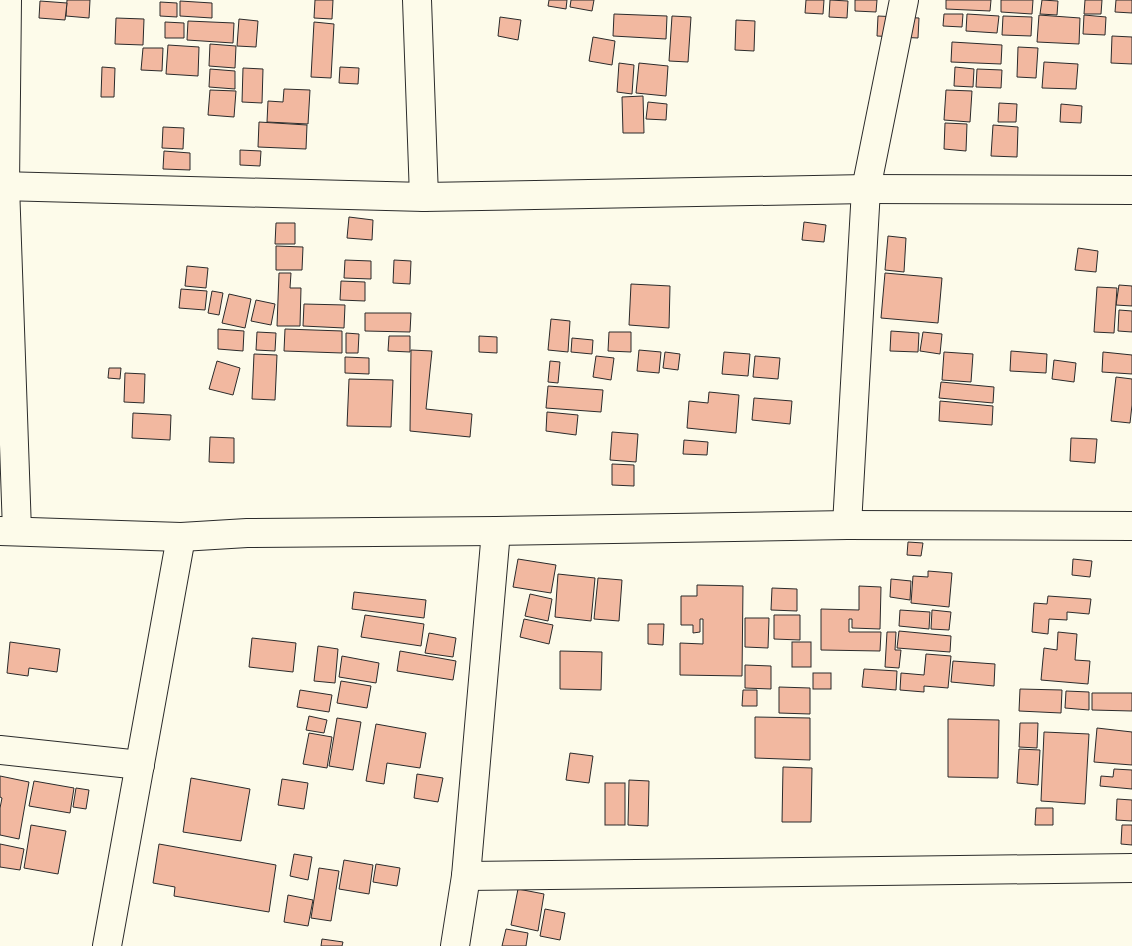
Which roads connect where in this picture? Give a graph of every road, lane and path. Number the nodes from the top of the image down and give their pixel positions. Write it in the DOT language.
graph roads {
  1 [pos="7,0"];
  2 [pos="417,0"];
  3 [pos="904,0"];
  4 [pos="2,186"];
  5 [pos="866,189"];
  6 [pos="1132,190"];
  7 [pos="424,197"];
  8 [pos="848,525"];
  9 [pos="1132,526"];
  10 [pos="8,531"];
  11 [pos="496,531"];
  12 [pos="181,537"];
  13 [pos="0,750"];
  14 [pos="140,765"];
  15 [pos="1132,868"];
  16 [pos="466,876"];
  17 [pos="107,946"];
  18 [pos="455,946"];
  1 -- 4 [label="street"];
  2 -- 7 [label="street"];
  3 -- 5 [label="street"];
  4 -- 7 [label="street"];
  4 -- 10 [label="street"];
  5 -- 6 [label="street"];
  5 -- 7 [label="street"];
  5 -- 8 [label="street"];
  8 -- 9 [label="street"];
  8 -- 11 [label="street"];
  10 -- 12 [label="street"];
  11 -- 12 [label="street"];
  11 -- 16 [label="street"];
  12 -- 14 [label="street"];
  13 -- 14 [label="street"];
  14 -- 17 [label="street"];
  15 -- 16 [label="street"];
  16 -- 18 [label="street"];
}
